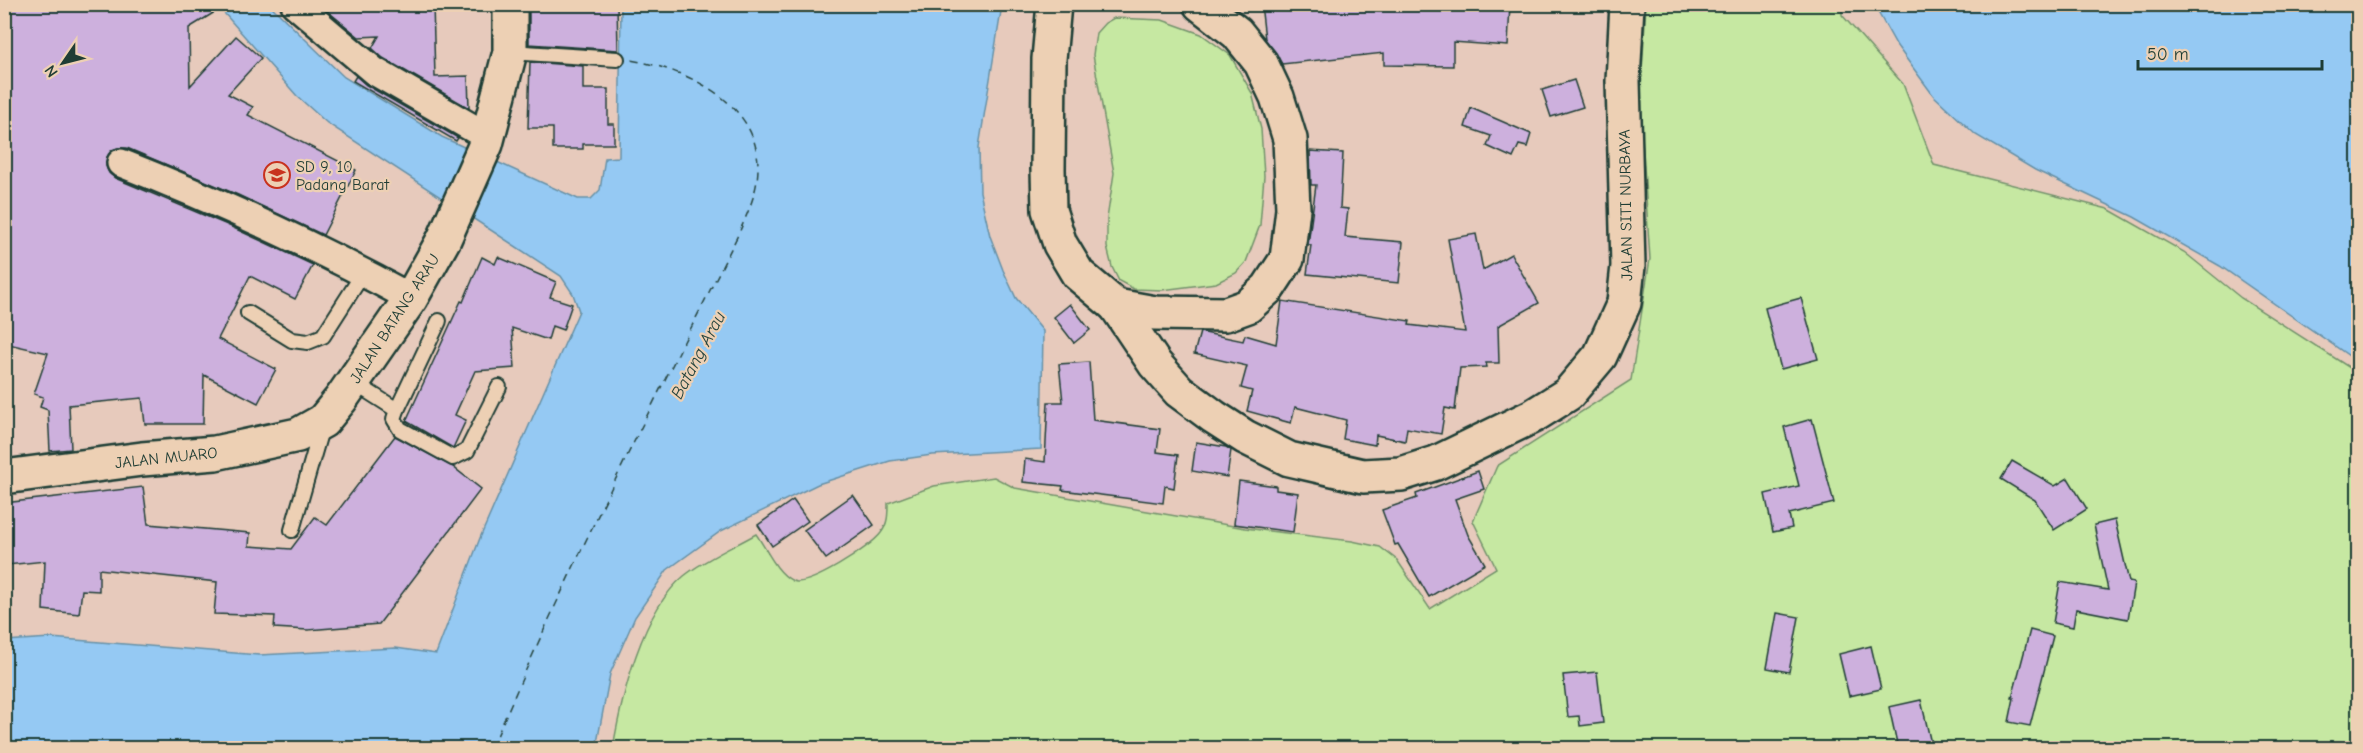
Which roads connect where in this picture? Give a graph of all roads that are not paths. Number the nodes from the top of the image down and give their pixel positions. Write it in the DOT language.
graph roads {
  1 [pos="510,4"];
  2 [pos="1054,4"];
  3 [pos="1200,4"];
  4 [pos="1627,4"];
  5 [pos="302,8"];
  6 [pos="510,52"];
  7 [pos="617,58"];
  8 [pos="487,140"];
  9 [pos="121,163"];
  10 [pos="364,272"];
  11 [pos="411,298"];
  12 [pos="1116,306"];
  13 [pos="248,313"];
  14 [pos="440,321"];
  15 [pos="353,382"];
  16 [pos="499,387"];
  17 [pos="397,410"];
  18 [pos="323,421"];
  19 [pos="4,477"];
  20 [pos="292,530"];
  1 -- 6 [label="street, JALAN BATANG ARAU"];
  2 -- 12 [label="street"];
  3 -- 12 [label="street"];
  4 -- 12 [label="street, JALAN SITI NURBAYA"];
  5 -- 8 [label="street"];
  6 -- 7 [label="lane"];
  6 -- 8 [label="street, JALAN BATANG ARAU"];
  8 -- 11 [label="street, JALAN BATANG ARAU"];
  9 -- 10 [label="street"];
  10 -- 11 [label="street"];
  10 -- 13 [label="lane"];
  11 -- 15 [label="street, JALAN BATANG ARAU"];
  14 -- 17 [label="lane"];
  15 -- 17 [label="lane"];
  15 -- 18 [label="street, JALAN BATANG ARAU"];
  16 -- 17 [label="lane"];
  18 -- 19 [label="street, JALAN MUARO"];
  18 -- 20 [label="lane"];
}
